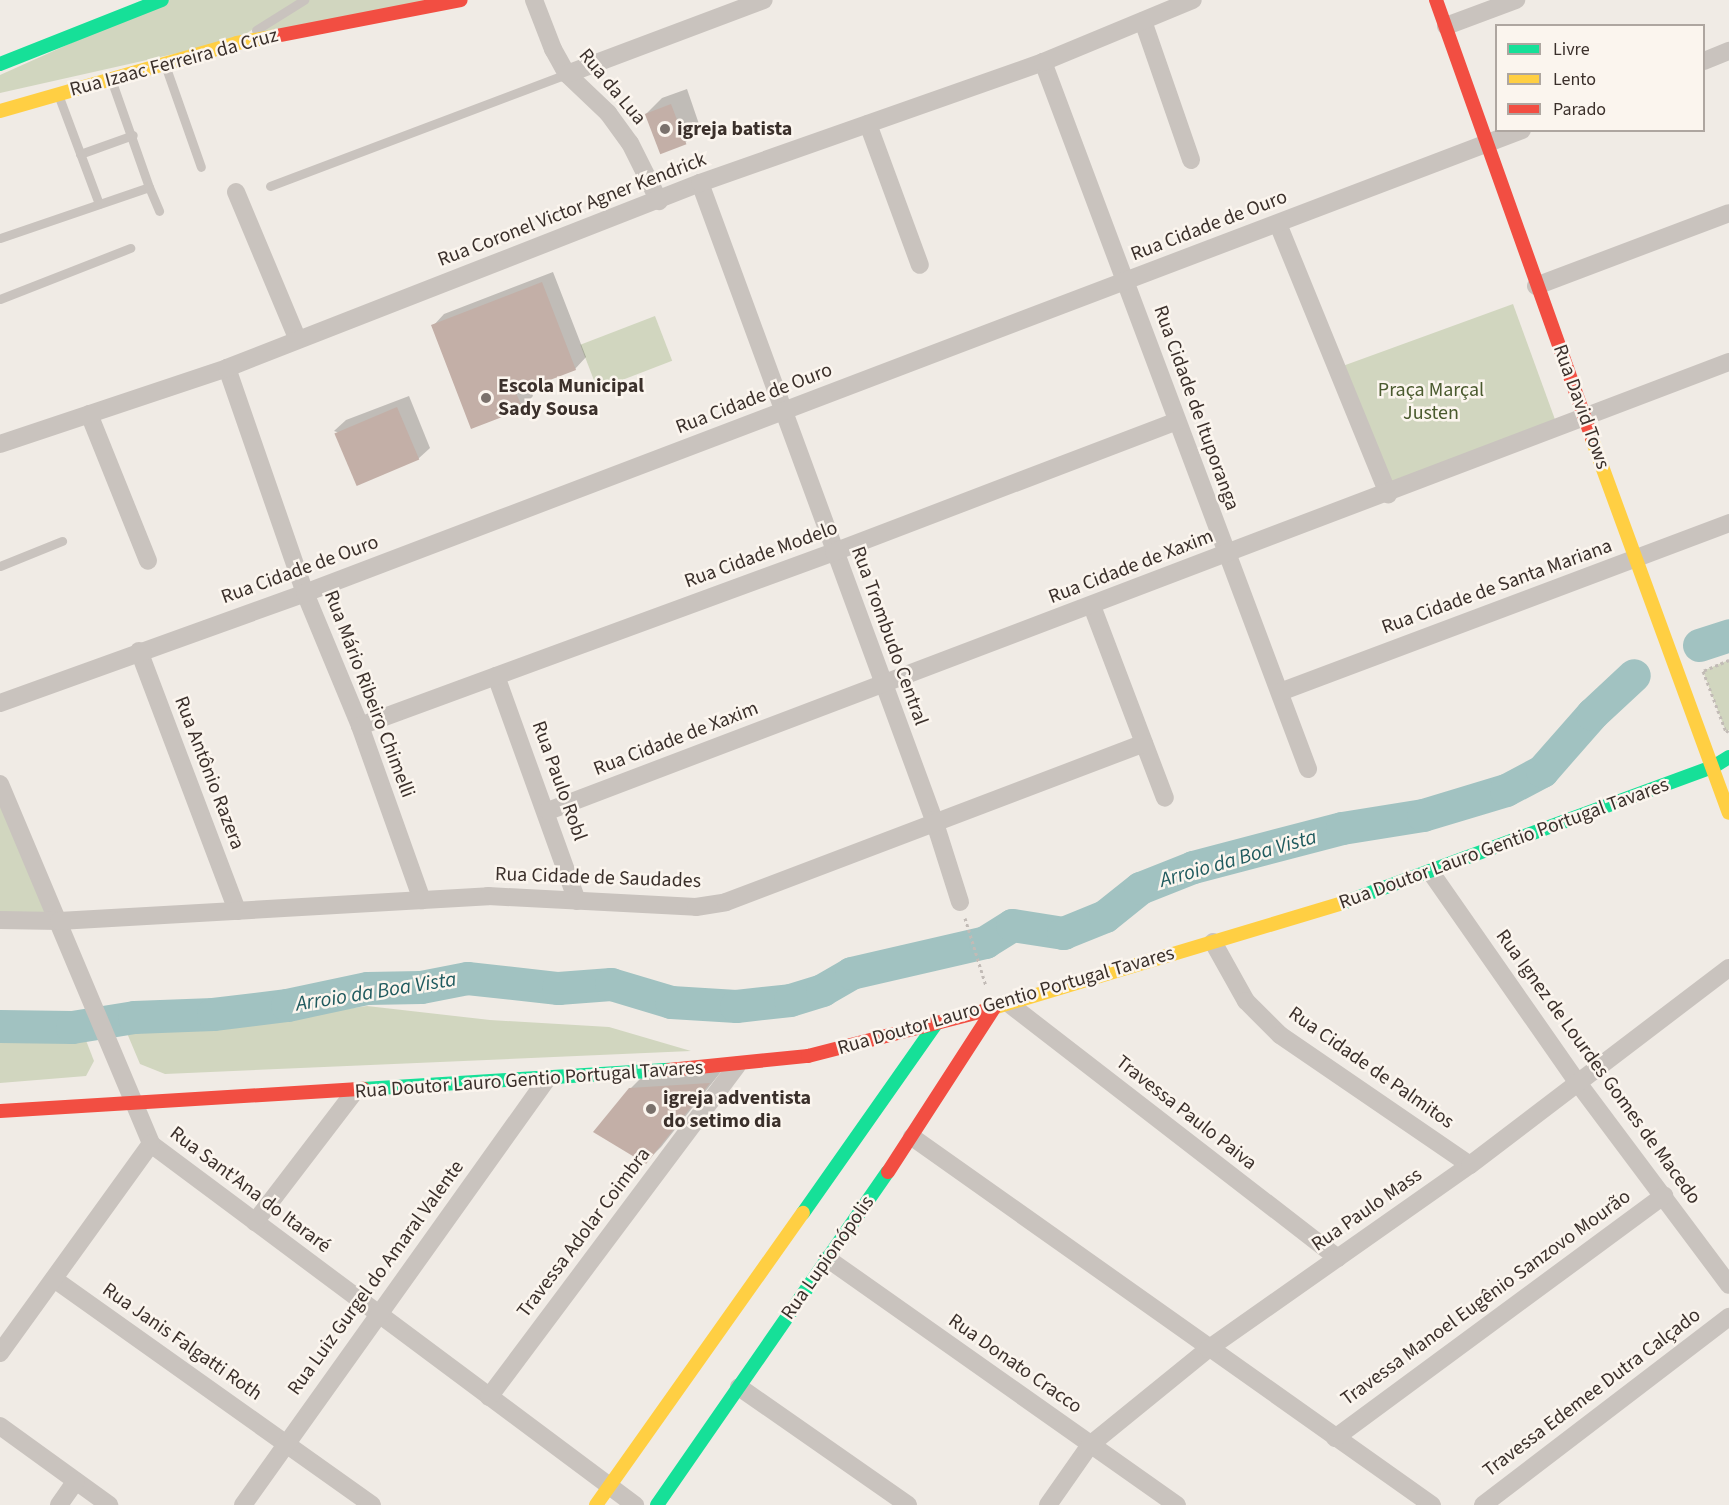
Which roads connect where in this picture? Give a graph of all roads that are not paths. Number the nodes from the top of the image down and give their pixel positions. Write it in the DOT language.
graph roads {
  1 [pos="162,0"];
  2 [pos="304,0"];
  3 [pos="458,0"];
  4 [pos="534,0"];
  5 [pos="764,0"];
  6 [pos="1193,0"];
  7 [pos="1436,0"];
  8 [pos="1516,0"];
  9 [pos="1143,21"];
  10 [pos="1446,26"];
  11 [pos="237,43"];
  12 [pos="1729,51"];
  13 [pos="1705,60"];
  14 [pos="1043,62"];
  15 [pos="0,64"];
  16 [pos="165,65"];
  17 [pos="567,74"];
  18 [pos="110,79"];
  19 [pos="58,94"];
  20 [pos="0,111"];
  21 [pos="868,124"];
  22 [pos="1517,132"];
  23 [pos="133,135"];
  24 [pos="1486,144"];
  25 [pos="80,154"];
  26 [pos="1191,160"];
  27 [pos="201,167"];
  28 [pos="700,183"];
  29 [pos="270,186"];
  30 [pos="149,187"];
  31 [pos="236,192"];
  32 [pos="659,201"];
  33 [pos="99,204"];
  34 [pos="159,211"];
  35 [pos="1729,213"];
  36 [pos="1278,224"];
  37 [pos="0,238"];
  38 [pos="130,248"];
  39 [pos="920,265"];
  40 [pos="1126,282"];
  41 [pos="1536,286"];
  42 [pos="0,299"];
  43 [pos="298,340"];
  44 [pos="1729,362"];
  45 [pos="227,368"];
  46 [pos="783,412"];
  47 [pos="89,414"];
  48 [pos="1585,419"];
  49 [pos="1177,422"];
  50 [pos="0,444"];
  51 [pos="1388,494"];
  52 [pos="1729,523"];
  53 [pos="62,541"];
  54 [pos="834,552"];
  55 [pos="1226,555"];
  56 [pos="1636,559"];
  57 [pos="148,561"];
  58 [pos="0,566"];
  59 [pos="305,593"];
  60 [pos="1092,606"];
  61 [pos="140,651"];
  62 [pos="496,676"];
  63 [pos="882,685"];
  64 [pos="1280,692"];
  65 [pos="0,703"];
  66 [pos="360,726"];
  67 [pos="1144,743"];
  68 [pos="1729,757"];
  69 [pos="1713,767"];
  70 [pos="1308,769"];
  71 [pos="0,784"];
  72 [pos="1165,798"];
  73 [pos="548,812"];
  74 [pos="1729,813"];
  75 [pos="934,820"];
  76 [pos="1432,874"];
  77 [pos="422,900"];
  78 [pos="577,901"];
  79 [pos="962,908"];
  80 [pos="237,910"];
  81 [pos="0,920"];
  82 [pos="58,921"];
  83 [pos="1213,942"];
  84 [pos="1729,968"];
  85 [pos="1001,1006"];
  86 [pos="935,1025"];
  87 [pos="737,1066"];
  88 [pos="547,1079"];
  89 [pos="1578,1083"];
  90 [pos="355,1091"];
  91 [pos="137,1104"];
  92 [pos="0,1111"];
  93 [pos="912,1137"];
  94 [pos="151,1144"];
  95 [pos="1470,1165"];
  96 [pos="1664,1195"];
  97 [pos="255,1222"];
  98 [pos="1338,1258"];
  99 [pos="828,1259"];
  100 [pos="54,1279"];
  101 [pos="1729,1286"];
  102 [pos="376,1313"];
  103 [pos="1729,1317"];
  104 [pos="1208,1349"];
  105 [pos="0,1353"];
  106 [pos="739,1387"];
  107 [pos="489,1397"];
  108 [pos="0,1426"];
  109 [pos="1335,1438"];
  110 [pos="286,1442"];
  111 [pos="1090,1445"];
  112 [pos="76,1481"];
  113 [pos="609,1487"];
  114 [pos="59,1505"];
  115 [pos="109,1505"];
  116 [pos="243,1505"];
  117 [pos="372,1505"];
  118 [pos="596,1505"];
  119 [pos="635,1505"];
  120 [pos="657,1505"];
  121 [pos="908,1505"];
  122 [pos="1048,1505"];
  123 [pos="1177,1505"];
  124 [pos="1432,1505"];
  125 [pos="1483,1505"];
  1 -- 15 [label="street"];
  2 -- 11 [label="lane"];
  3 -- 11 [label="street, Rua Izaac Ferreira da Cruz"];
  4 -- 17 [label="street, Rua da Lua"];
  5 -- 17 [label="street"];
  6 -- 9 [label="street, Rua Coronel Victor Agner Kendrick"];
  7 -- 10 [label="street, Rua David Tows"];
  8 -- 10 [label="street"];
  9 -- 14 [label="street, Rua Coronel Victor Agner Kendrick"];
  9 -- 26 [label="street"];
  10 -- 24 [label="street, Rua David Tows"];
  11 -- 16 [label="street, Rua Izaac Ferreira da Cruz"];
  12 -- 13 [label="street"];
  14 -- 21 [label="street, Rua Coronel Victor Agner Kendrick"];
  14 -- 40 [label="street, Rua Cidade de Ituporanga"];
  16 -- 18 [label="street, Rua Izaac Ferreira da Cruz"];
  16 -- 27 [label="lane"];
  17 -- 29 [label="lane"];
  17 -- 32 [label="street, Rua da Lua"];
  18 -- 19 [label="street, Rua Izaac Ferreira da Cruz"];
  18 -- 23 [label="lane"];
  19 -- 20 [label="street, Rua Izaac Ferreira da Cruz"];
  19 -- 25 [label="lane"];
  21 -- 28 [label="street, Rua Coronel Victor Agner Kendrick"];
  21 -- 39 [label="street"];
  22 -- 24 [label="street, Rua Cidade de Ouro"];
  23 -- 25 [label="lane"];
  23 -- 30 [label="lane"];
  24 -- 36 [label="street, Rua Cidade de Ouro"];
  24 -- 41 [label="street, Rua David Tows"];
  25 -- 33 [label="lane"];
  28 -- 32 [label="street, Rua Coronel Victor Agner Kendrick"];
  28 -- 46 [label="street, Rua Trombudo Central"];
  30 -- 33 [label="lane"];
  30 -- 34 [label="lane"];
  31 -- 43 [label="street"];
  32 -- 43 [label="street, Rua Coronel Victor Agner Kendrick"];
  33 -- 37 [label="lane"];
  35 -- 41 [label="street"];
  36 -- 40 [label="street, Rua Cidade de Ouro"];
  36 -- 51 [label="street"];
  38 -- 42 [label="lane"];
  40 -- 46 [label="street, Rua Cidade de Ouro"];
  40 -- 49 [label="street, Rua Cidade de Ituporanga"];
  41 -- 48 [label="street, Rua David Tows"];
  43 -- 45 [label="street, Rua Coronel Victor Agner Kendrick"];
  44 -- 48 [label="street, Rua Cidade de Xaxim"];
  45 -- 47 [label="street, Rua Coronel Victor Agner Kendrick"];
  45 -- 59 [label="street, Rua Mário Ribeiro Chimelli"];
  46 -- 54 [label="street, Rua Trombudo Central"];
  46 -- 59 [label="street, Rua Cidade de Ouro"];
  47 -- 50 [label="street, Rua Coronel Victor Agner Kendrick"];
  47 -- 57 [label="street"];
  48 -- 51 [label="street, Rua Cidade de Xaxim"];
  48 -- 56 [label="street, Rua David Tows"];
  49 -- 54 [label="street, Rua Cidade Modelo"];
  49 -- 55 [label="street, Rua Cidade de Ituporanga"];
  51 -- 55 [label="street, Rua Cidade de Xaxim"];
  52 -- 56 [label="street, Rua Cidade de Santa Mariana"];
  53 -- 58 [label="lane"];
  54 -- 62 [label="street, Rua Cidade Modelo"];
  54 -- 63 [label="street, Rua Trombudo Central"];
  55 -- 60 [label="street, Rua Cidade de Xaxim"];
  55 -- 64 [label="street, Rua Cidade de Ituporanga"];
  56 -- 64 [label="street, Rua Cidade de Santa Mariana"];
  56 -- 69 [label="street, Rua David Tows"];
  59 -- 61 [label="street, Rua Cidade de Ouro"];
  59 -- 66 [label="street, Rua Mário Ribeiro Chimelli"];
  60 -- 63 [label="street, Rua Cidade de Xaxim"];
  60 -- 67 [label="street"];
  61 -- 65 [label="street, Rua Cidade de Ouro"];
  61 -- 80 [label="street, Rua Antônio Razera"];
  62 -- 66 [label="street, Rua Cidade Modelo"];
  62 -- 73 [label="street, Rua Paulo Robl"];
  63 -- 73 [label="street, Rua Cidade de Xaxim"];
  63 -- 75 [label="street, Rua Trombudo Central"];
  64 -- 70 [label="street, Rua Cidade de Ituporanga"];
  66 -- 77 [label="street, Rua Mário Ribeiro Chimelli"];
  67 -- 72 [label="street"];
  67 -- 75 [label="street, Rua Cidade de Saudades"];
  68 -- 69 [label="street, Rua Doutor Lauro Gentio Portugal Tavares"];
  69 -- 74 [label="street, Rua David Tows"];
  69 -- 76 [label="street, Rua Doutor Lauro Gentio Portugal Tavares"];
  71 -- 82 [label="street, Rua Sant'Ana do Itararé"];
  73 -- 78 [label="street, Rua Paulo Robl"];
  75 -- 78 [label="street, Rua Cidade de Saudades"];
  75 -- 79 [label="street, Rua Trombudo Central"];
  76 -- 83 [label="street, Rua Doutor Lauro Gentio Portugal Tavares"];
  76 -- 89 [label="street, Rua Ignez de Lourdes Gomes de Macedo"];
  77 -- 78 [label="street, Rua Cidade de Saudades"];
  77 -- 80 [label="street, Rua Cidade de Saudades"];
  80 -- 82 [label="street, Rua Cidade de Saudades"];
  81 -- 82 [label="street, Rua Cidade de Saudades"];
  82 -- 91 [label="street, Rua Sant'Ana do Itararé"];
  83 -- 85 [label="street, Rua Doutor Lauro Gentio Portugal Tavares"];
  83 -- 95 [label="street, Rua Cidade de Palmitos"];
  84 -- 89 [label="street, Rua Paulo Mass"];
  85 -- 86 [label="street, Rua Doutor Lauro Gentio Portugal Tavares"];
  85 -- 93 [label="street, Rua Lupionópolis"];
  85 -- 98 [label="street, Travessa Paulo Paiva"];
  86 -- 87 [label="street, Rua Doutor Lauro Gentio Portugal Tavares"];
  86 -- 113 [label="street"];
  87 -- 88 [label="street, Rua Doutor Lauro Gentio Portugal Tavares"];
  87 -- 107 [label="street, Travessa Adolar Coimbra"];
  88 -- 90 [label="street, Rua Doutor Lauro Gentio Portugal Tavares"];
  88 -- 102 [label="street, Rua Luiz Gurgel do Amaral Valente"];
  89 -- 95 [label="street, Rua Paulo Mass"];
  89 -- 96 [label="street, Rua Ignez de Lourdes Gomes de Macedo"];
  90 -- 91 [label="street, Rua Doutor Lauro Gentio Portugal Tavares"];
  90 -- 97 [label="street"];
  91 -- 92 [label="street, Rua Doutor Lauro Gentio Portugal Tavares"];
  91 -- 94 [label="street, Rua Sant'Ana do Itararé"];
  93 -- 99 [label="street, Rua Lupionópolis"];
  93 -- 104 [label="street"];
  94 -- 97 [label="street, Rua Sant'Ana do Itararé"];
  94 -- 100 [label="street"];
  95 -- 98 [label="street, Rua Paulo Mass"];
  96 -- 101 [label="street, Rua Ignez de Lourdes Gomes de Macedo"];
  96 -- 109 [label="street, Travessa Manoel Eugênio Sanzovo Mourão"];
  97 -- 102 [label="street, Rua Sant'Ana do Itararé"];
  98 -- 104 [label="street, Rua Paulo Mass"];
  99 -- 106 [label="street, Rua Lupionópolis"];
  99 -- 111 [label="street, Rua Donato Cracco"];
  100 -- 105 [label="street"];
  100 -- 110 [label="street, Rua Janis Falgatti Roth"];
  102 -- 107 [label="street, Rua Sant'Ana do Itararé"];
  102 -- 110 [label="street, Rua Luiz Gurgel do Amaral Valente"];
  103 -- 125 [label="street, Travessa Edemee Dutra Calçado"];
  104 -- 109 [label="street"];
  104 -- 111 [label="street, Rua Paulo Mass"];
  106 -- 120 [label="street, Rua Lupionópolis"];
  106 -- 121 [label="street"];
  107 -- 113 [label="street, Rua Sant'Ana do Itararé"];
  108 -- 112 [label="street"];
  109 -- 124 [label="street"];
  110 -- 116 [label="street, Rua Luiz Gurgel do Amaral Valente"];
  110 -- 117 [label="street, Rua Janis Falgatti Roth"];
  111 -- 122 [label="street, Rua Paulo Mass"];
  111 -- 123 [label="street, Rua Donato Cracco"];
  112 -- 114 [label="street"];
  112 -- 115 [label="street"];
  113 -- 118 [label="street"];
  113 -- 119 [label="street, Rua Sant'Ana do Itararé"];
}
